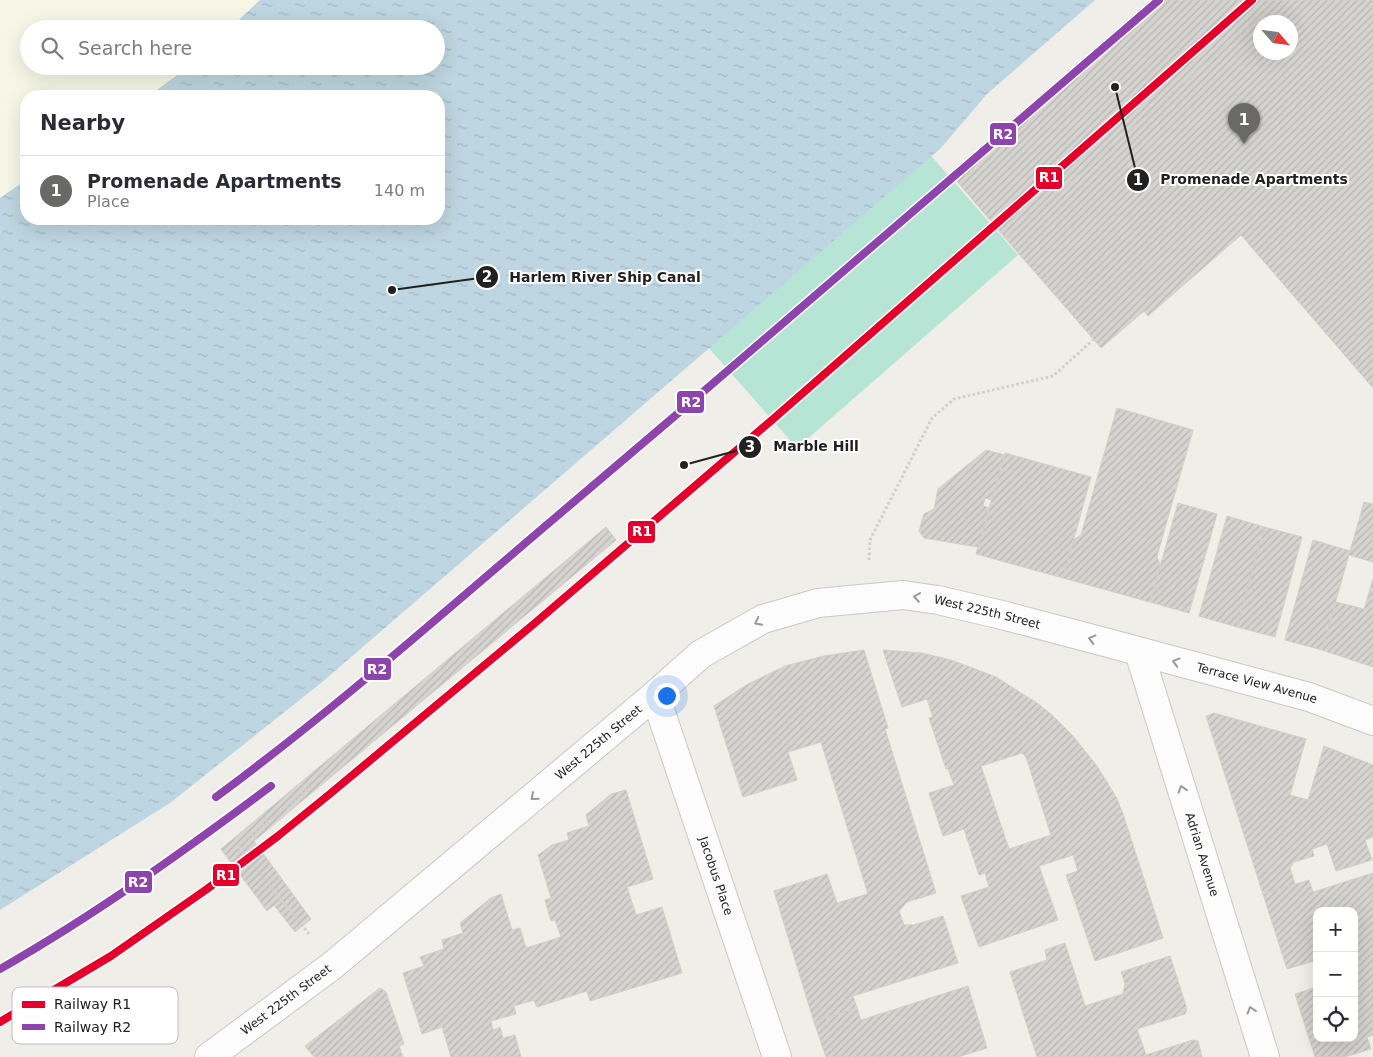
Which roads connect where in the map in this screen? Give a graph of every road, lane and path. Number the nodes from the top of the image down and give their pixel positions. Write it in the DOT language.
graph roads {
  1 [pos="1093,340"];
  2 [pos="869,560"];
  3 [pos="1139,652"];
  4 [pos="655,695"];
  5 [pos="1373,721"];
  6 [pos="316,783"];
  7 [pos="309,934"];
  8 [pos="209,1057"];
  9 [pos="777,1057"];
  10 [pos="1265,1057"];
  1 -- 2 [label="path"];
  3 -- 4 [label="street, West 225th Street, one-way"];
  5 -- 3 [label="street, Terrace View Avenue, one-way"];
  10 -- 3 [label="street, Adrian Avenue, one-way"];
  4 -- 8 [label="street, West 225th Street, one-way"];
  4 -- 9 [label="street, Jacobus Place"];
  6 -- 7 [label="path"];
}
